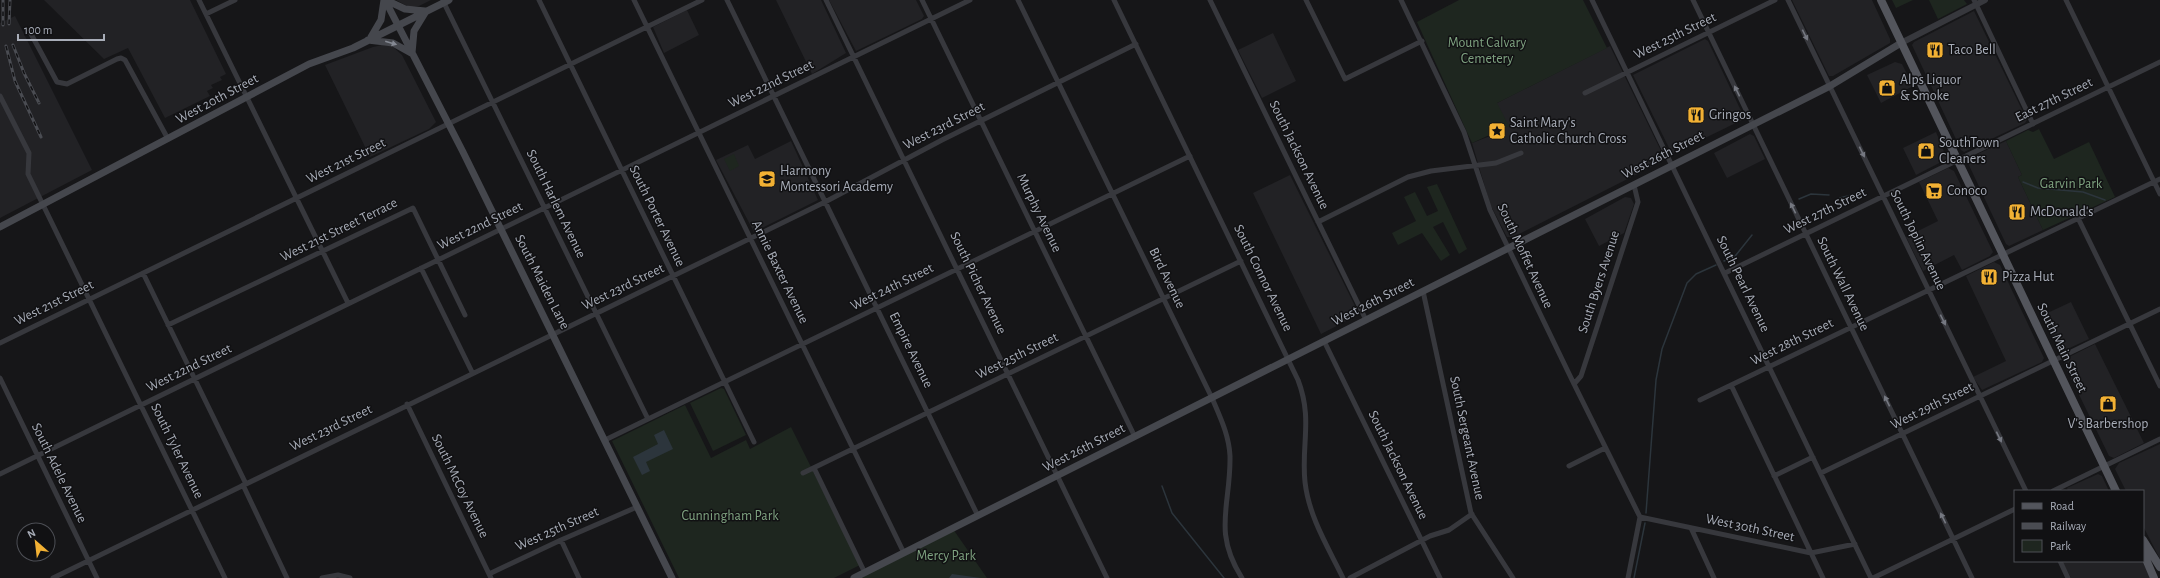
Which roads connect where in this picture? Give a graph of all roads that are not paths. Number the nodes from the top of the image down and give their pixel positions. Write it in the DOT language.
graph roads {
  1 [pos="199,0"];
  2 [pos="235,0"];
  3 [pos="385,0"];
  4 [pos="539,0"];
  5 [pos="634,0"];
  6 [pos="702,0"];
  7 [pos="727,0"];
  8 [pos="826,0"];
  9 [pos="922,0"];
  10 [pos="970,0"];
  11 [pos="1018,0"];
  12 [pos="1114,0"];
  13 [pos="1210,0"];
  14 [pos="1306,0"];
  15 [pos="1402,0"];
  16 [pos="1592,0"];
  17 [pos="1693,0"];
  18 [pos="1775,0"];
  19 [pos="1788,0"];
  20 [pos="1881,0"];
  21 [pos="1985,0"];
  22 [pos="2066,0"];
  23 [pos="445,1"];
  24 [pos="1975,2"];
  25 [pos="427,11"];
  26 [pos="206,14"];
  27 [pos="931,19"];
  28 [pos="397,25"];
  29 [pos="647,27"];
  30 [pos="30,32"];
  31 [pos="1709,33"];
  32 [pos="368,40"];
  33 [pos="1422,41"];
  34 [pos="1902,43"];
  35 [pos="1136,44"];
  36 [pos="412,54"];
  37 [pos="854,57"];
  38 [pos="2160,62"];
  39 [pos="570,65"];
  40 [pos="1627,73"];
  41 [pos="1058,83"];
  42 [pos="1830,86"];
  43 [pos="2108,87"];
  44 [pos="1585,94"];
  45 [pos="0,96"];
  46 [pos="774,96"];
  47 [pos="247,97"];
  48 [pos="493,102"];
  49 [pos="981,121"];
  50 [pos="448,124"];
  51 [pos="1753,124"];
  52 [pos="2033,124"];
  53 [pos="699,133"];
  54 [pos="168,139"];
  55 [pos="1521,153"];
  56 [pos="1190,156"];
  57 [pos="904,160"];
  58 [pos="1958,161"];
  59 [pos="1673,165"];
  60 [pos="1475,166"];
  61 [pos="622,170"];
  62 [pos="2160,179"];
  63 [pos="2154,182"];
  64 [pos="1634,184"];
  65 [pos="1112,193"];
  66 [pos="2160,194"];
  67 [pos="1883,197"];
  68 [pos="296,198"];
  69 [pos="825,202"];
  70 [pos="43,205"];
  71 [pos="544,208"];
  72 [pos="2078,218"];
  73 [pos="1318,222"];
  74 [pos="0,228"];
  75 [pos="501,229"];
  76 [pos="1035,231"];
  77 [pos="1806,233"];
  78 [pos="750,238"];
  79 [pos="1508,247"];
  80 [pos="322,251"];
  81 [pos="2003,254"];
  82 [pos="438,259"];
  83 [pos="1241,261"];
  84 [pos="421,268"];
  85 [pos="957,269"];
  86 [pos="143,273"];
  87 [pos="1725,273"];
  88 [pos="673,276"];
  89 [pos="1928,290"];
  90 [pos="1423,291"];
  91 [pos="1164,298"];
  92 [pos="90,299"];
  93 [pos="348,303"];
  94 [pos="877,308"];
  95 [pos="2160,309"];
  96 [pos="596,313"];
  97 [pos="465,315"];
  98 [pos="1366,320"];
  99 [pos="2129,323"];
  100 [pos="168,326"];
  101 [pos="1851,327"];
  102 [pos="554,334"];
  103 [pos="1086,336"];
  104 [pos="1324,342"];
  105 [pos="0,343"];
  106 [pos="802,344"];
  107 [pos="1289,359"];
  108 [pos="2054,360"];
  109 [pos="1770,366"];
  110 [pos="472,372"];
  111 [pos="1008,374"];
  112 [pos="0,378"];
  113 [pos="194,379"];
  114 [pos="724,382"];
  115 [pos="1574,384"];
  116 [pos="1731,385"];
  117 [pos="2160,386"];
  118 [pos="1980,397"];
  119 [pos="1212,398"];
  120 [pos="1700,400"];
  121 [pos="141,404"];
  122 [pos="407,404"];
  123 [pos="928,412"];
  124 [pos="648,419"];
  125 [pos="1903,434"];
  126 [pos="1135,437"];
  127 [pos="2160,439"];
  128 [pos="605,440"];
  129 [pos="754,442"];
  130 [pos="1605,448"];
  131 [pos="853,449"];
  132 [pos="38,455"];
  133 [pos="1813,457"];
  134 [pos="1569,466"];
  135 [pos="2104,466"];
  136 [pos="814,468"];
  137 [pos="803,473"];
  138 [pos="1821,473"];
  139 [pos="0,474"];
  140 [pos="1058,476"];
  141 [pos="1774,476"];
  142 [pos="244,484"];
  143 [pos="2026,490"];
  144 [pos="2055,490"];
  145 [pos="2116,490"];
  146 [pos="637,507"];
  147 [pos="2014,509"];
  148 [pos="192,510"];
  149 [pos="1472,514"];
  150 [pos="978,516"];
  151 [pos="1640,516"];
  152 [pos="1691,528"];
  153 [pos="1954,539"];
  154 [pos="560,540"];
  155 [pos="1421,541"];
  156 [pos="2144,542"];
  157 [pos="1855,544"];
  158 [pos="904,553"];
  159 [pos="1811,554"];
  160 [pos="2144,554"];
  161 [pos="88,561"];
  162 [pos="2060,562"];
  163 [pos="2160,567"];
  164 [pos="865,573"];
  165 [pos="490,576"];
  166 [pos="53,578"];
  167 [pos="96,578"];
  168 [pos="225,578"];
  169 [pos="287,578"];
  170 [pos="322,578"];
  171 [pos="350,578"];
  172 [pos="579,578"];
  173 [pos="672,578"];
  174 [pos="854,578"];
  175 [pos="1107,578"];
  176 [pos="1242,578"];
  177 [pos="1343,578"];
  178 [pos="1350,578"];
  179 [pos="1440,578"];
  180 [pos="1513,578"];
  181 [pos="1628,578"];
  182 [pos="1714,578"];
  183 [pos="1823,578"];
  184 [pos="1872,578"];
  185 [pos="1972,578"];
  186 [pos="2068,578"];
  187 [pos="2154,578"];
  1 -- 26 [label="street"];
  2 -- 26 [label="street"];
  3 -- 25 [label="main road"];
  3 -- 28 [label="main road, South Maiden Lane"];
  3 -- 32 [label="main road"];
  4 -- 39 [label="street, South Porter Avenue"];
  5 -- 29 [label="street, Annie Baxter Avenue"];
  6 -- 29 [label="street, West 21st Street"];
  7 -- 46 [label="street, Empire Avenue"];
  8 -- 37 [label="street, South Picher Avenue"];
  9 -- 27 [label="street, Murphy Avenue"];
  10 -- 27 [label="street, West 22nd Street"];
  11 -- 41 [label="street, Bird Avenue"];
  12 -- 35 [label="street, South Connor Avenue"];
  13 -- 73 [label="street, South Jackson Avenue"];
  14 -- 33 [label="street"];
  15 -- 33 [label="street, South Moffet Avenue"];
  16 -- 40 [label="street, South Pearl Avenue"];
  17 -- 31 [label="street, South Wall Avenue"];
  18 -- 31 [label="street, West 25th Street"];
  19 -- 42 [label="street, South Joplin Avenue, one-way"];
  20 -- 34 [label="main road, South Main Street"];
  21 -- 24 [label="street"];
  22 -- 43 [label="street"];
  23 -- 25 [label="main road, West 20th Street"];
  23 -- 48 [label="street, South Harlem Avenue"];
  24 -- 34 [label="street"];
  24 -- 52 [label="street"];
  25 -- 28 [label="main road, West 20th Street"];
  25 -- 36 [label="main road"];
  26 -- 47 [label="street"];
  27 -- 37 [label="street, West 22nd Street"];
  27 -- 49 [label="street, Murphy Avenue"];
  28 -- 32 [label="main road, West 20th Street"];
  28 -- 36 [label="main road, South Maiden Lane"];
  29 -- 39 [label="street, West 21st Street"];
  29 -- 53 [label="street, Annie Baxter Avenue"];
  30 -- 54 [label="street"];
  31 -- 40 [label="street, West 25th Street"];
  51 -- 31 [label="street, South Wall Avenue, one-way"];
  32 -- 36 [label="main road, one-way"];
  32 -- 47 [label="main road, West 20th Street"];
  33 -- 60 [label="street, South Moffet Avenue"];
  34 -- 42 [label="main road, West 26th Street"];
  34 -- 58 [label="main road, South Main Street"];
  35 -- 41 [label="street, West 23rd Street"];
  35 -- 56 [label="street, South Connor Avenue"];
  36 -- 50 [label="main road, South Maiden Lane"];
  37 -- 46 [label="street, West 22nd Street"];
  37 -- 57 [label="street, South Picher Avenue"];
  38 -- 43 [label="street, East 27th Street"];
  39 -- 48 [label="street, West 21st Street"];
  39 -- 61 [label="street, South Porter Avenue"];
  40 -- 44 [label="street, West 25th Street"];
  40 -- 59 [label="street, South Pearl Avenue"];
  41 -- 49 [label="street, West 23rd Street"];
  41 -- 65 [label="street, Bird Avenue"];
  42 -- 51 [label="main road, West 26th Street"];
  42 -- 67 [label="street, South Joplin Avenue, one-way"];
  43 -- 52 [label="street, East 27th Street"];
  43 -- 63 [label="street"];
  45 -- 70 [label="street, South Tyler Avenue"];
  46 -- 53 [label="street, West 22nd Street"];
  46 -- 69 [label="street, Empire Avenue"];
  47 -- 54 [label="main road, West 20th Street"];
  47 -- 68 [label="street"];
  48 -- 50 [label="street, West 21st Street"];
  48 -- 71 [label="street, South Harlem Avenue"];
  49 -- 57 [label="street, West 23rd Street"];
  49 -- 76 [label="street, Murphy Avenue"];
  50 -- 68 [label="street, West 21st Street"];
  50 -- 75 [label="main road, South Maiden Lane"];
  51 -- 59 [label="main road, West 26th Street"];
  77 -- 51 [label="street, South Wall Avenue, one-way"];
  52 -- 58 [label="street, East 27th Street"];
  53 -- 61 [label="street, West 22nd Street"];
  53 -- 78 [label="street, Annie Baxter Avenue"];
  54 -- 70 [label="main road, West 20th Street"];
  55 -- 60 [label="street"];
  56 -- 65 [label="street, West 24th Street"];
  56 -- 83 [label="street, South Connor Avenue"];
  57 -- 69 [label="street, West 23rd Street"];
  57 -- 85 [label="street, South Picher Avenue"];
  58 -- 67 [label="street, West 27th Street"];
  58 -- 81 [label="main road, South Main Street"];
  59 -- 64 [label="main road, West 26th Street"];
  59 -- 87 [label="street, South Pearl Avenue"];
  60 -- 73 [label="street"];
  60 -- 79 [label="street, South Moffet Avenue"];
  61 -- 71 [label="street, West 22nd Street"];
  61 -- 88 [label="street, South Porter Avenue"];
  62 -- 63 [label="street, West 28th Street"];
  63 -- 66 [label="street"];
  63 -- 72 [label="street, West 28th Street"];
  64 -- 79 [label="main road, West 26th Street"];
  64 -- 115 [label="street, South Byers Avenue"];
  65 -- 76 [label="street, West 24th Street"];
  65 -- 91 [label="street, Bird Avenue"];
  67 -- 77 [label="street, West 27th Street"];
  67 -- 89 [label="street, South Joplin Avenue"];
  68 -- 80 [label="street"];
  68 -- 86 [label="street, West 21st Street"];
  69 -- 78 [label="street, West 23rd Street"];
  69 -- 94 [label="street, Empire Avenue"];
  70 -- 74 [label="main road, West 20th Street"];
  70 -- 92 [label="street, South Tyler Avenue"];
  71 -- 75 [label="street, West 22nd Street"];
  71 -- 96 [label="street, South Harlem Avenue"];
  72 -- 81 [label="street, West 28th Street"];
  72 -- 99 [label="street"];
  73 -- 98 [label="street, South Jackson Avenue"];
  75 -- 82 [label="street, West 22nd Street"];
  75 -- 102 [label="main road, South Maiden Lane"];
  76 -- 85 [label="street, West 24th Street"];
  76 -- 103 [label="street, Murphy Avenue"];
  77 -- 87 [label="street, West 27th Street"];
  77 -- 101 [label="street, South Wall Avenue"];
  78 -- 88 [label="street, West 23rd Street"];
  78 -- 106 [label="street, Annie Baxter Avenue"];
  79 -- 90 [label="main road, West 26th Street"];
  79 -- 115 [label="street, South Moffet Avenue"];
  80 -- 82 [label="street, West 21st Street Terrace"];
  80 -- 93 [label="street"];
  80 -- 100 [label="street, West 21st Street Terrace"];
  81 -- 89 [label="street, West 28th Street"];
  81 -- 108 [label="main road, South Main Street"];
  82 -- 84 [label="street, West 22nd Street"];
  82 -- 97 [label="street, West 21st Street Terrace"];
  83 -- 91 [label="street, West 25th Street"];
  83 -- 107 [label="street, South Connor Avenue"];
  84 -- 93 [label="street, West 22nd Street"];
  84 -- 110 [label="street"];
  85 -- 94 [label="street, West 24th Street"];
  85 -- 111 [label="street, South Picher Avenue"];
  86 -- 92 [label="street, West 21st Street"];
  86 -- 100 [label="street"];
  87 -- 109 [label="street, South Pearl Avenue"];
  88 -- 96 [label="street, West 23rd Street"];
  88 -- 114 [label="street, South Porter Avenue"];
  89 -- 101 [label="street, West 28th Street"];
  89 -- 118 [label="street, South Joplin Avenue, one-way"];
  90 -- 98 [label="main road, West 26th Street"];
  90 -- 149 [label="street, South Sergeant Avenue"];
  91 -- 103 [label="street, West 25th Street"];
  91 -- 119 [label="street, Bird Avenue"];
  92 -- 105 [label="street, West 21st Street"];
  92 -- 121 [label="street, South Tyler Avenue"];
  93 -- 113 [label="street, West 22nd Street"];
  94 -- 106 [label="street, West 24th Street"];
  94 -- 123 [label="street, Empire Avenue"];
  95 -- 99 [label="street, West 29th Street"];
  96 -- 102 [label="street, West 23rd Street"];
  96 -- 124 [label="street, South Harlem Avenue"];
  98 -- 104 [label="main road, West 26th Street"];
  99 -- 108 [label="street, West 29th Street"];
  99 -- 117 [label="street"];
  100 -- 113 [label="street"];
  101 -- 109 [label="street, West 28th Street"];
  125 -- 101 [label="street, South Wall Avenue, one-way"];
  102 -- 110 [label="street, West 23rd Street"];
  102 -- 128 [label="main road, South Maiden Lane"];
  103 -- 111 [label="street, West 25th Street"];
  103 -- 126 [label="street, Murphy Avenue"];
  104 -- 107 [label="main road, West 26th Street"];
  104 -- 155 [label="street, South Jackson Avenue"];
  106 -- 114 [label="street, West 24th Street"];
  106 -- 131 [label="street, Annie Baxter Avenue"];
  107 -- 119 [label="main road, West 26th Street"];
  107 -- 177 [label="street, South Connor Avenue"];
  108 -- 118 [label="street, West 29th Street"];
  108 -- 135 [label="main road, South Main Street"];
  109 -- 116 [label="street, West 28th Street"];
  109 -- 133 [label="street, South Pearl Avenue"];
  110 -- 122 [label="street, West 23rd Street"];
  111 -- 123 [label="street, West 25th Street"];
  111 -- 140 [label="street, South Picher Avenue"];
  112 -- 132 [label="street, South Adele Avenue"];
  113 -- 121 [label="street, West 22nd Street"];
  113 -- 142 [label="street"];
  114 -- 124 [label="street, West 24th Street"];
  114 -- 129 [label="street, South Porter Avenue"];
  115 -- 130 [label="street, South Moffet Avenue"];
  116 -- 120 [label="street, West 28th Street"];
  116 -- 141 [label="street"];
  118 -- 125 [label="street, West 29th Street"];
  118 -- 143 [label="street, South Joplin Avenue, one-way"];
  119 -- 126 [label="main road, West 26th Street"];
  119 -- 176 [label="street, Bird Avenue"];
  121 -- 132 [label="street, West 22nd Street"];
  121 -- 148 [label="street, South Tyler Avenue"];
  122 -- 142 [label="street, West 23rd Street"];
  122 -- 165 [label="street, South McCoy Avenue"];
  123 -- 131 [label="street, West 25th Street"];
  123 -- 150 [label="street, Empire Avenue"];
  124 -- 128 [label="street, West 24th Street"];
  125 -- 138 [label="street, West 29th Street"];
  153 -- 125 [label="street, South Wall Avenue, one-way"];
  126 -- 140 [label="main road, West 26th Street"];
  127 -- 135 [label="street"];
  128 -- 146 [label="main road, South Maiden Lane"];
  130 -- 134 [label="street"];
  130 -- 151 [label="street, South Moffet Avenue"];
  131 -- 136 [label="street, West 25th Street"];
  131 -- 158 [label="street, Annie Baxter Avenue"];
  132 -- 139 [label="street, West 22nd Street"];
  132 -- 161 [label="street, South Adele Avenue"];
  133 -- 138 [label="street, South Pearl Avenue"];
  133 -- 141 [label="street"];
  135 -- 144 [label="street"];
  135 -- 145 [label="main road, South Main Street"];
  136 -- 137 [label="street, West 25th Street"];
  136 -- 164 [label="street"];
  138 -- 157 [label="street, South Pearl Avenue"];
  140 -- 150 [label="main road, West 26th Street"];
  140 -- 175 [label="street, South Picher Avenue"];
  141 -- 159 [label="street"];
  142 -- 148 [label="street, West 23rd Street"];
  142 -- 169 [label="street"];
  146 -- 154 [label="street, West 25th Street"];
  146 -- 173 [label="main road, South Maiden Lane"];
  147 -- 153 [label="street"];
  148 -- 161 [label="street, West 23rd Street"];
  148 -- 168 [label="street, South Tyler Avenue"];
  149 -- 155 [label="street"];
  149 -- 180 [label="street, South Sergeant Avenue"];
  150 -- 158 [label="main road, West 26th Street"];
  151 -- 152 [label="street, West 30th Street"];
  151 -- 181 [label="street"];
  152 -- 159 [label="street, West 30th Street"];
  152 -- 182 [label="street"];
  153 -- 184 [label="street"];
  153 -- 185 [label="street, South Wall Avenue"];
  154 -- 165 [label="street, West 25th Street"];
  154 -- 172 [label="street"];
  155 -- 178 [label="street"];
  155 -- 179 [label="street, South Jackson Avenue"];
  156 -- 163 [label="main road"];
  157 -- 159 [label="street, West 30th Street"];
  157 -- 184 [label="street, South Pearl Avenue"];
  158 -- 164 [label="main road, West 26th Street"];
  159 -- 183 [label="street"];
  160 -- 187 [label="main road"];
  161 -- 166 [label="street, West 23rd Street"];
  161 -- 167 [label="street, South Adele Avenue"];
  162 -- 186 [label="street"];
  164 -- 174 [label="main road, West 26th Street"];
  170 -- 171 [label="street"];
}
